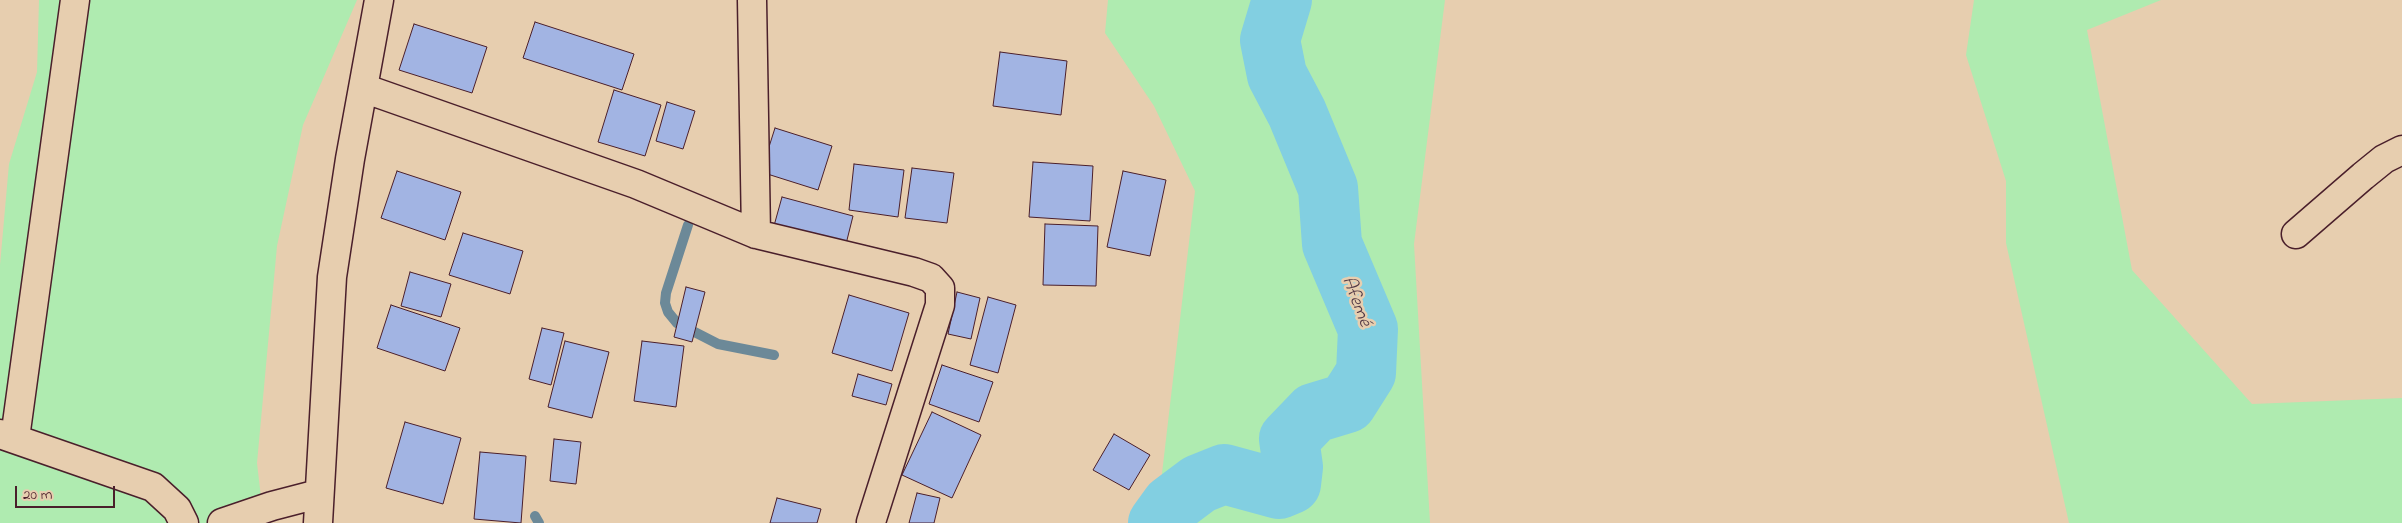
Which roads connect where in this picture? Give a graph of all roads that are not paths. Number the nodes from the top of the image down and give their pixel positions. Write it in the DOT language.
graph roads {
  1 [pos="75,0"];
  2 [pos="379,0"];
  3 [pos="752,0"];
  4 [pos="363,88"];
  5 [pos="2402,150"];
  6 [pos="756,234"];
  7 [pos="2296,234"];
  8 [pos="7,436"];
  9 [pos="318,494"];
  10 [pos="871,522"];
  11 [pos="184,523"];
  12 [pos="222,523"];
  13 [pos="318,523"];
  1 -- 8 [label="street"];
  2 -- 4 [label="street"];
  3 -- 6 [label="street"];
  4 -- 6 [label="street"];
  4 -- 9 [label="street"];
  5 -- 7 [label="street"];
  6 -- 10 [label="street"];
  8 -- 11 [label="street"];
  9 -- 12 [label="street"];
  9 -- 13 [label="street"];
}
